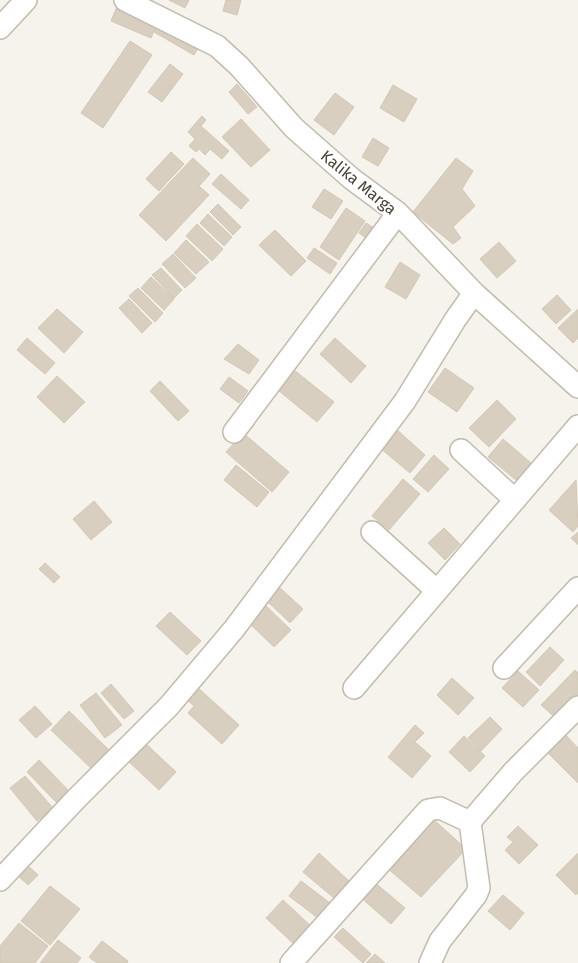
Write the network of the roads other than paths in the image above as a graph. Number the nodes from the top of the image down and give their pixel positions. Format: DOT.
graph roads {
  1 [pos="26,0"];
  2 [pos="125,0"];
  3 [pos="0,28"];
  4 [pos="398,213"];
  5 [pos="474,293"];
  6 [pos="578,387"];
  7 [pos="578,426"];
  8 [pos="234,432"];
  9 [pos="461,450"];
  10 [pos="515,500"];
  11 [pos="372,532"];
  12 [pos="578,588"];
  13 [pos="437,590"];
  14 [pos="504,668"];
  15 [pos="354,688"];
  16 [pos="578,707"];
  17 [pos="470,822"];
  18 [pos="0,880"];
  19 [pos="291,963"];
  20 [pos="430,963"];
  1 -- 3 [label="street"];
  2 -- 4 [label="street, Kalika Marga"];
  4 -- 5 [label="street, Kalika Marga"];
  4 -- 8 [label="street"];
  5 -- 6 [label="street, Kalika Marga"];
  5 -- 18 [label="street"];
  7 -- 10 [label="street"];
  9 -- 10 [label="street"];
  10 -- 13 [label="street"];
  11 -- 13 [label="street"];
  12 -- 14 [label="street"];
  13 -- 15 [label="street"];
  16 -- 17 [label="street"];
  17 -- 19 [label="street"];
  17 -- 20 [label="street"];
}
